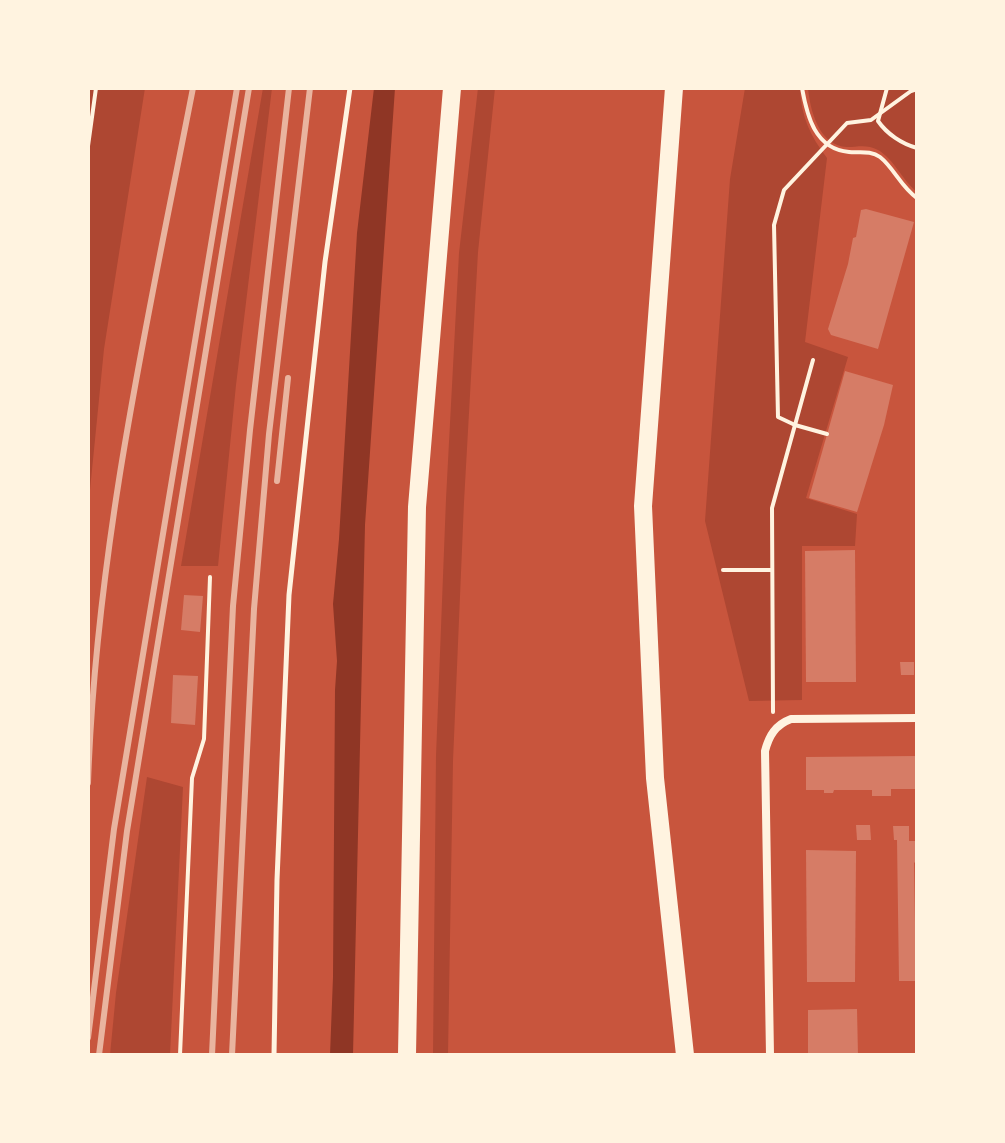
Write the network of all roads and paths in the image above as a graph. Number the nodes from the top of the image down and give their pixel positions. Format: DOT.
graph roads {
  1 [pos="96,88"];
  2 [pos="350,88"];
  3 [pos="452,88"];
  4 [pos="674,88"];
  5 [pos="802,88"];
  6 [pos="887,88"];
  7 [pos="917,89"];
  8 [pos="880,113"];
  9 [pos="828,145"];
  10 [pos="88,146"];
  11 [pos="917,148"];
  12 [pos="917,198"];
  13 [pos="813,360"];
  14 [pos="795,425"];
  15 [pos="827,434"];
  16 [pos="723,570"];
  17 [pos="772,570"];
  18 [pos="210,577"];
  19 [pos="917,718"];
  20 [pos="773,730"];
  21 [pos="180,1055"];
  22 [pos="274,1055"];
  23 [pos="407,1055"];
  24 [pos="685,1055"];
  25 [pos="770,1055"];
  1 -- 10 [label="path"];
  2 -- 22 [label="lane"];
  3 -- 23 [label="highway"];
  4 -- 24 [label="highway"];
  5 -- 9 [label="path"];
  6 -- 8 [label="path"];
  7 -- 8 [label="path"];
  8 -- 9 [label="path"];
  8 -- 11 [label="path"];
  9 -- 12 [label="path"];
  9 -- 14 [label="path"];
  13 -- 14 [label="path"];
  14 -- 15 [label="path"];
  14 -- 17 [label="path"];
  16 -- 17 [label="path"];
  17 -- 20 [label="path"];
  18 -- 21 [label="path"];
  19 -- 20 [label="street"];
  20 -- 25 [label="street"];
}
